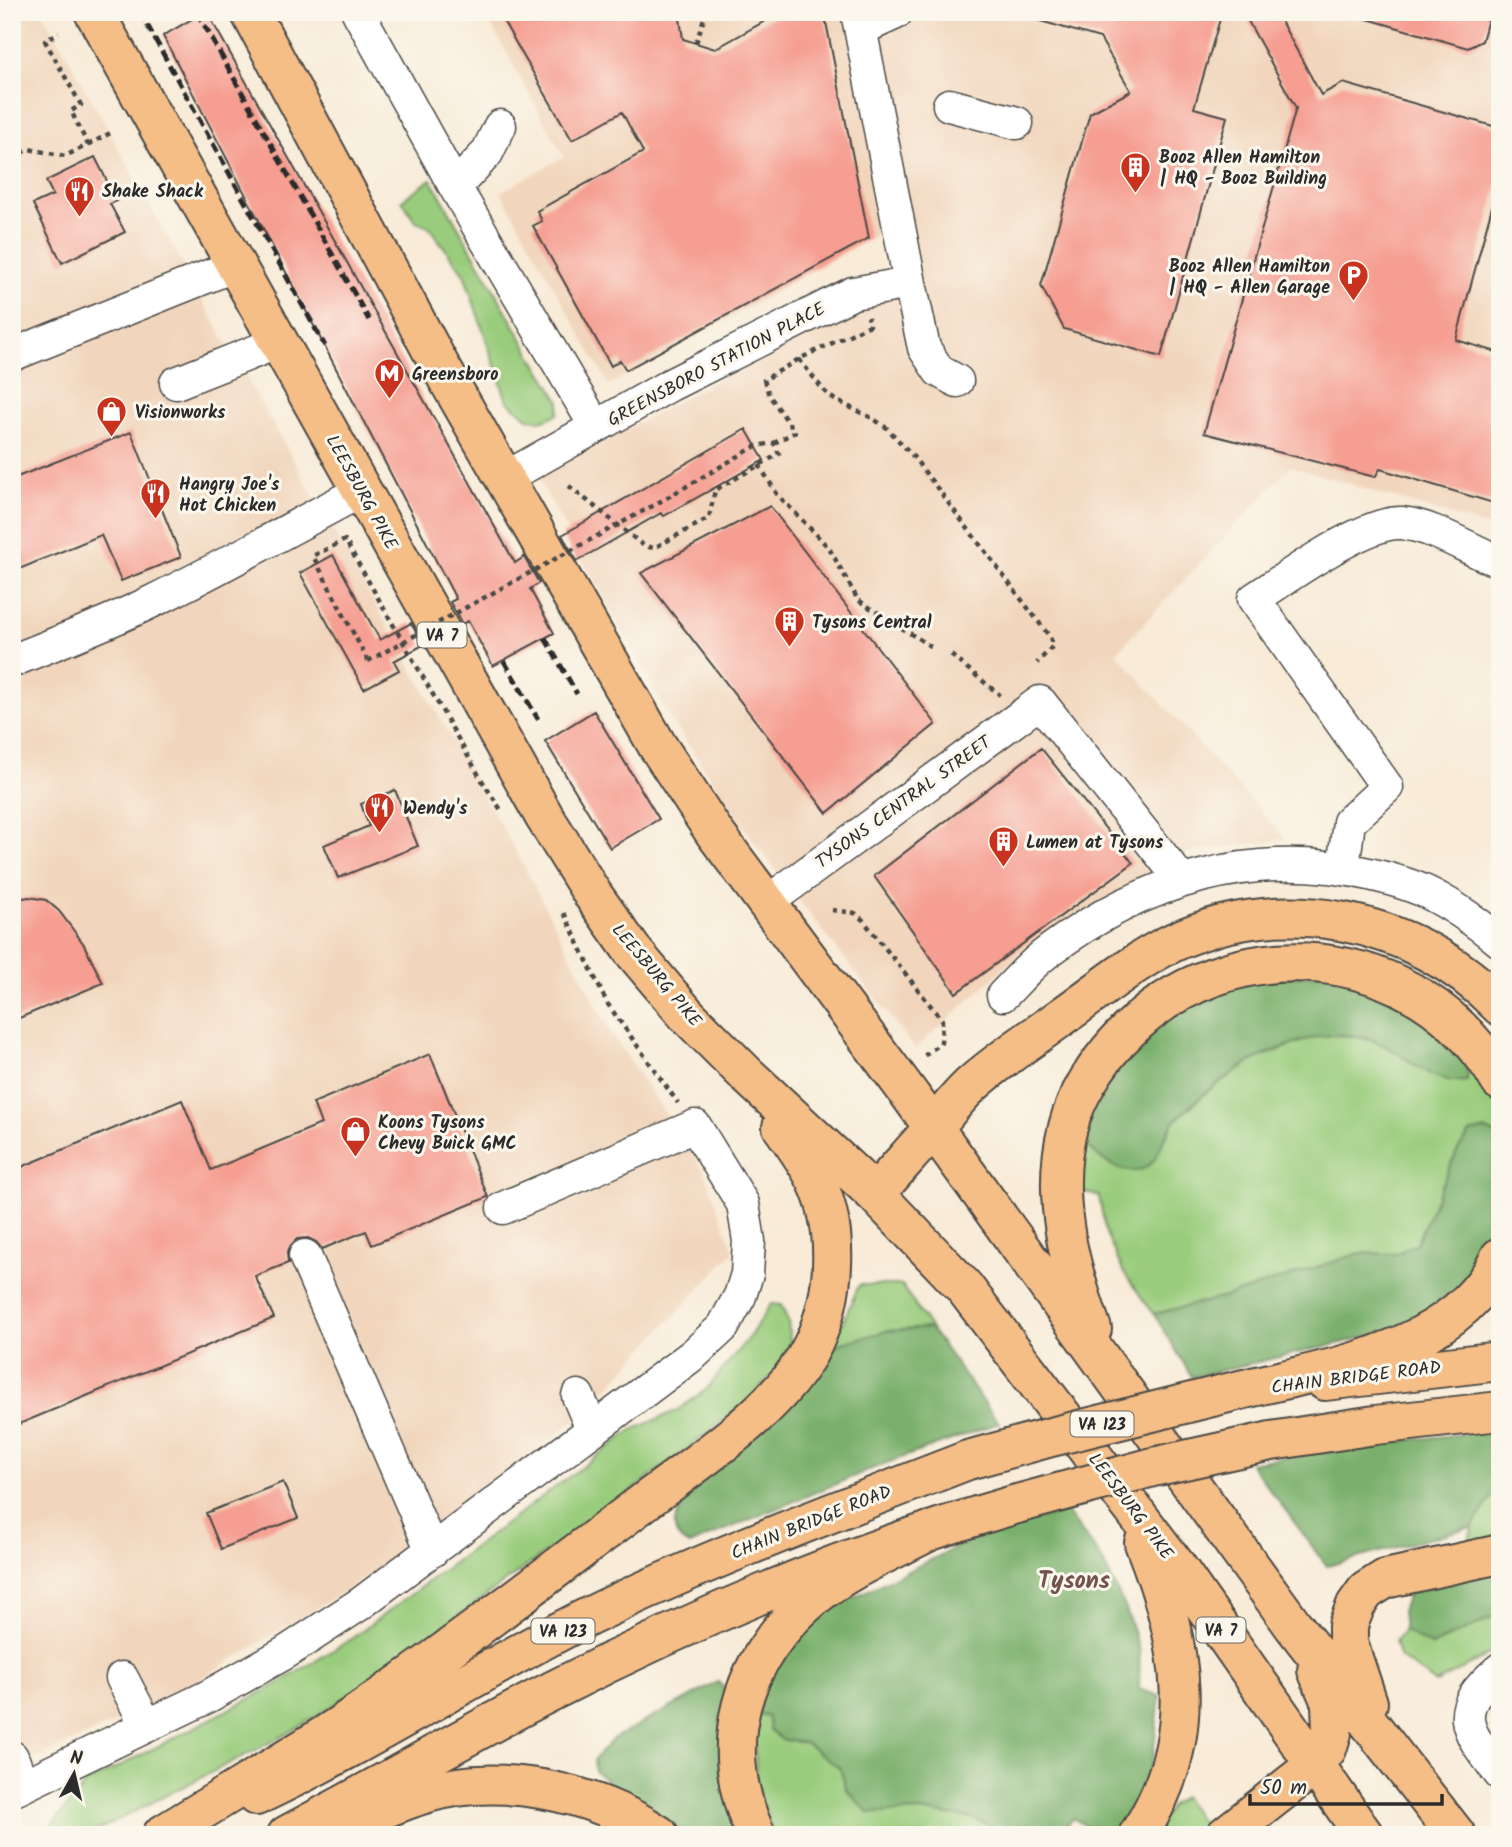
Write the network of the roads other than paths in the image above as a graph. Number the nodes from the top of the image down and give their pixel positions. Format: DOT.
graph roads {
  1 [pos="94,12"];
  2 [pos="250,12"];
  3 [pos="896,13"];
  4 [pos="370,14"];
  5 [pos="859,21"];
  6 [pos="949,105"];
  7 [pos="1017,123"];
  8 [pos="500,126"];
  9 [pos="455,187"];
  10 [pos="236,265"];
  11 [pos="910,283"];
  12 [pos="279,342"];
  13 [pos="12,355"];
  14 [pos="957,382"];
  15 [pos="176,383"];
  16 [pos="596,427"];
  17 [pos="505,478"];
  18 [pos="361,491"];
  19 [pos="1491,558"];
  20 [pos="12,661"];
  21 [pos="1343,868"];
  22 [pos="1182,881"];
  23 [pos="766,903"];
  24 [pos="1500,941"];
  25 [pos="1003,995"];
  26 [pos="1500,1006"];
  27 [pos="748,1076"];
  28 [pos="1500,1081"];
  29 [pos="933,1128"];
  30 [pos="875,1194"];
  31 [pos="503,1208"];
  32 [pos="305,1256"];
  33 [pos="1500,1257"];
  34 [pos="1500,1361"];
  35 [pos="1109,1370"];
  36 [pos="1236,1391"];
  37 [pos="578,1396"];
  38 [pos="1500,1412"];
  39 [pos="592,1429"];
  40 [pos="1125,1496"];
  41 [pos="930,1531"];
  42 [pos="432,1551"];
  43 [pos="1500,1554"];
  44 [pos="1293,1625"];
  45 [pos="1500,1669"];
  46 [pos="122,1678"];
  47 [pos="147,1726"];
  48 [pos="1381,1738"];
  49 [pos="1314,1766"];
  50 [pos="1500,1774"];
  51 [pos="16,1778"];
  52 [pos="162,1835"];
  53 [pos="173,1835"];
  54 [pos="287,1835"];
  55 [pos="321,1835"];
  56 [pos="659,1835"];
  57 [pos="756,1835"];
  58 [pos="1138,1835"];
  59 [pos="1226,1835"];
  60 [pos="1364,1835"];
  61 [pos="1456,1835"];
  1 -- 10 [label="main road, LEESBURG PIKE / VA 7"];
  2 -- 17 [label="main road"];
  3 -- 5 [label="street"];
  4 -- 9 [label="street, GREENSBORO STATION PLACE"];
  5 -- 11 [label="street"];
  6 -- 7 [label="street"];
  8 -- 9 [label="street"];
  9 -- 16 [label="street, GREENSBORO STATION PLACE"];
  10 -- 12 [label="main road, LEESBURG PIKE / VA 7"];
  10 -- 13 [label="street"];
  11 -- 14 [label="street"];
  11 -- 16 [label="street, GREENSBORO STATION PLACE"];
  12 -- 15 [label="street"];
  12 -- 18 [label="main road, LEESBURG PIKE / VA 7"];
  16 -- 17 [label="street"];
  17 -- 23 [label="main road"];
  18 -- 20 [label="street"];
  18 -- 27 [label="main road, LEESBURG PIKE / VA 7"];
  19 -- 21 [label="street"];
  21 -- 22 [label="street"];
  21 -- 24 [label="street"];
  22 -- 23 [label="street, TYSONS CENTRAL STREET"];
  22 -- 25 [label="street"];
  23 -- 29 [label="main road"];
  26 -- 29 [label="main road"];
  27 -- 30 [label="main road, LEESBURG PIKE / VA 7"];
  27 -- 52 [label="main road"];
  28 -- 35 [label="main road"];
  29 -- 30 [label="main road"];
  29 -- 35 [label="main road"];
  30 -- 40 [label="main road, LEESBURG PIKE / VA 7"];
  31 -- 39 [label="street"];
  32 -- 42 [label="street"];
  33 -- 36 [label="main road"];
  34 -- 36 [label="main road, CHAIN BRIDGE ROAD / VA 123"];
  35 -- 44 [label="main road"];
  36 -- 53 [label="main road, CHAIN BRIDGE ROAD / VA 123, bridge"];
  37 -- 39 [label="street"];
  38 -- 41 [label="main road, VA 123, bridge"];
  39 -- 42 [label="street"];
  40 -- 49 [label="main road, LEESBURG PIKE / VA 7"];
  40 -- 58 [label="main road"];
  41 -- 54 [label="main road, VA 123"];
  41 -- 57 [label="main road"];
  42 -- 47 [label="street"];
  43 -- 48 [label="main road"];
  44 -- 48 [label="main road"];
  44 -- 49 [label="main road"];
  45 -- 50 [label="street"];
  46 -- 47 [label="street"];
  47 -- 51 [label="street"];
  48 -- 61 [label="main road"];
  49 -- 59 [label="main road"];
  49 -- 60 [label="main road, LEESBURG PIKE / VA 7"];
  55 -- 56 [label="main road"];
}
